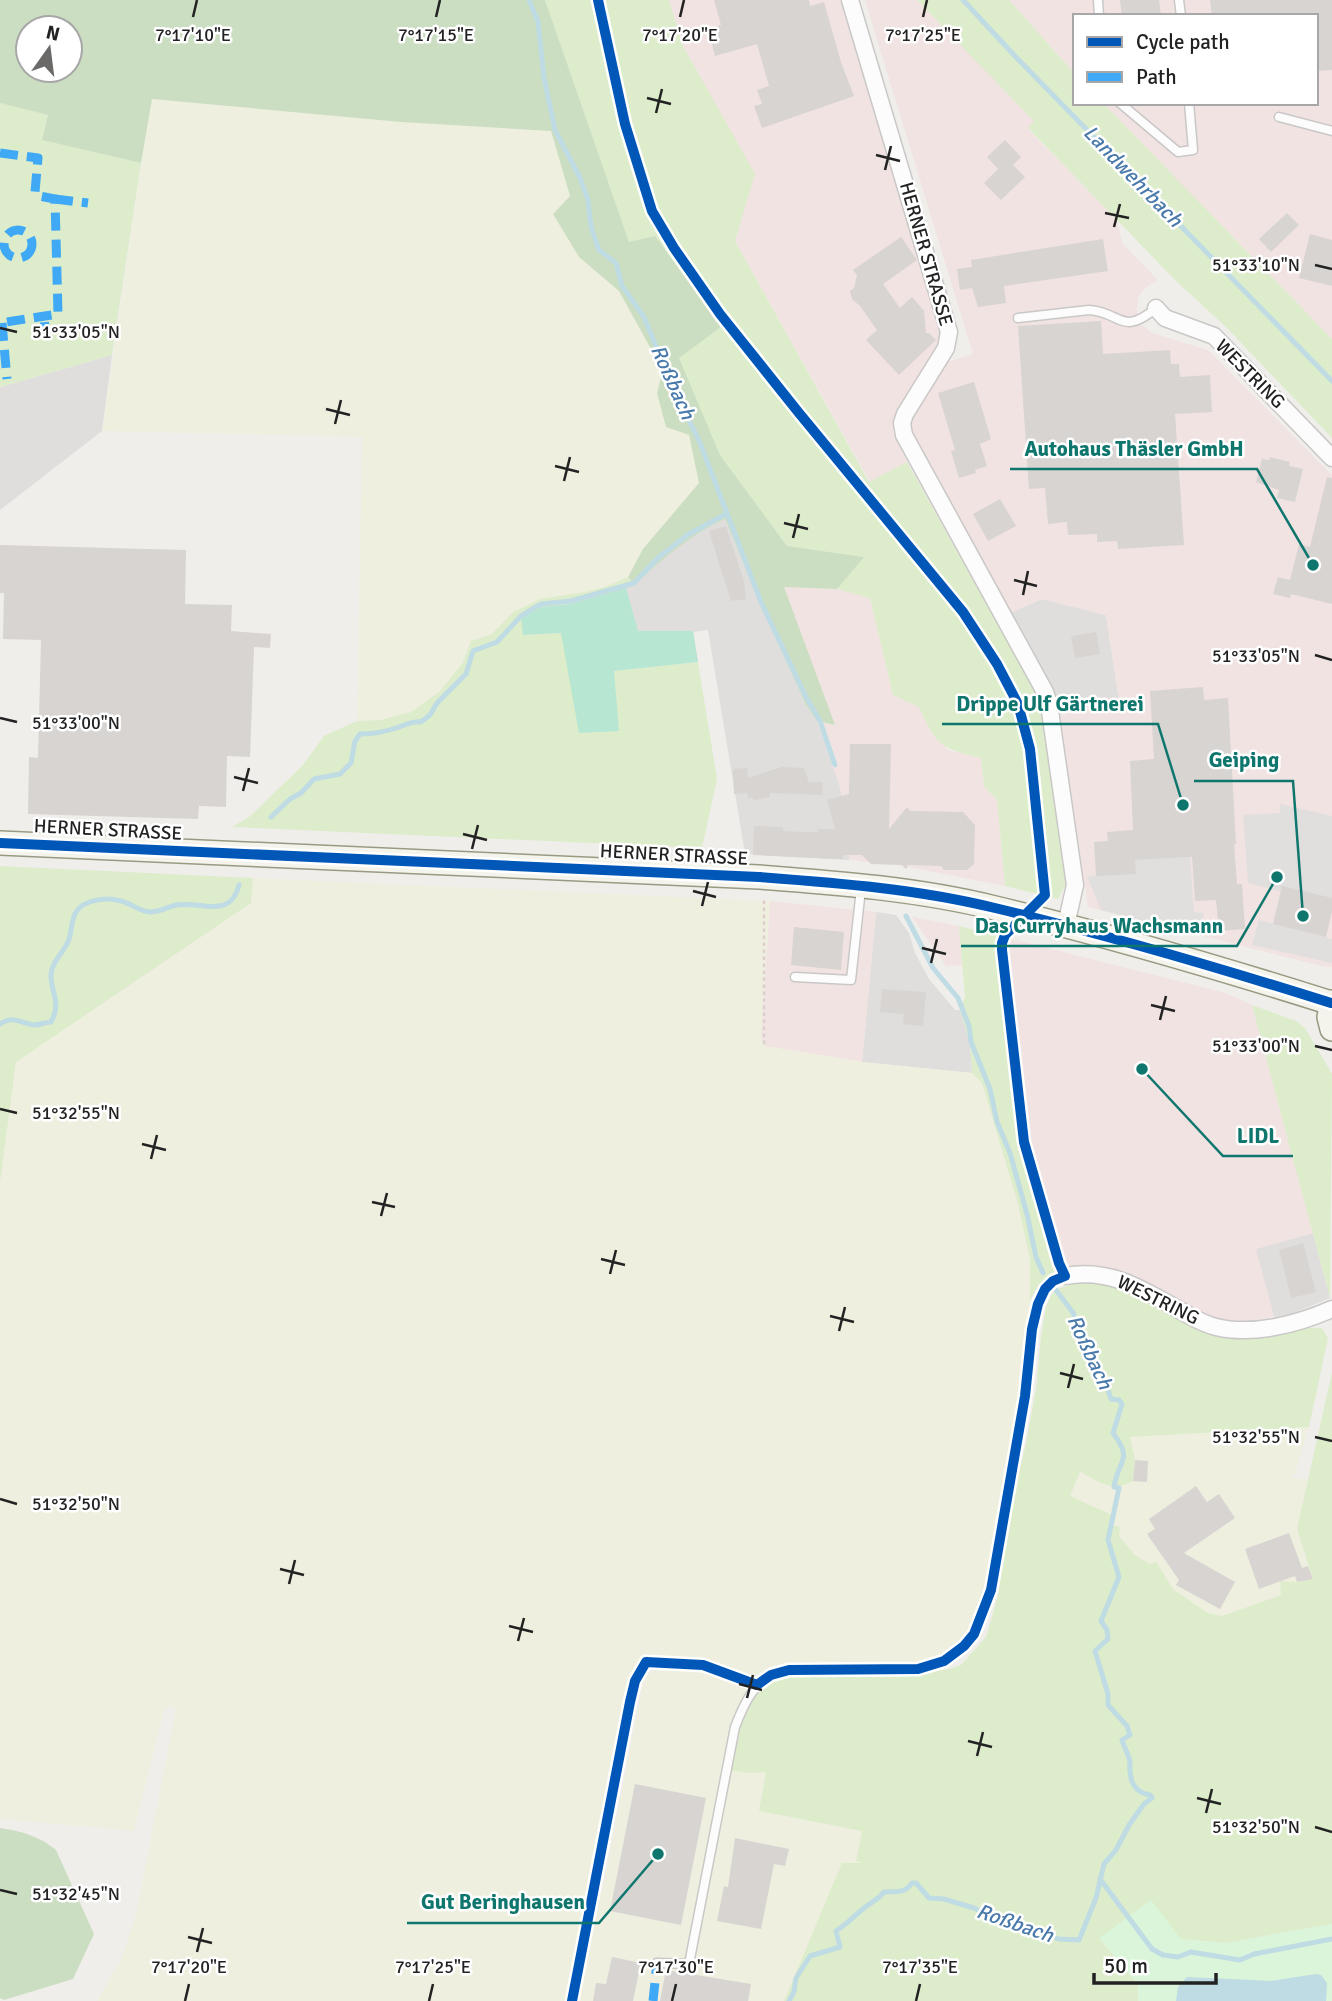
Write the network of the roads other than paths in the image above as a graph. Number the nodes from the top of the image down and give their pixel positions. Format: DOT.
graph roads {
  1 [pos="850,0"];
  2 [pos="1122,105"];
  3 [pos="1189,105"];
  4 [pos="1279,117"];
  5 [pos="1332,131"];
  6 [pos="1156,308"];
  7 [pos="1018,318"];
  8 [pos="1332,458"];
  9 [pos="0,843"];
  10 [pos="861,886"];
  11 [pos="1066,925"];
  12 [pos="794,977"];
  13 [pos="1332,1003"];
  14 [pos="1332,1029"];
  15 [pos="1065,1276"];
  16 [pos="1332,1308"];
  17 [pos="656,1963"];
  1 -- 11 [label="street, HERNER STRASSE"];
  2 -- 3 [label="lane"];
  4 -- 5 [label="lane"];
  6 -- 7 [label="lane"];
  6 -- 8 [label="street, WESTRING"];
  9 -- 10 [label="main road, HERNER STRASSE"];
  10 -- 11 [label="main road, HERNER STRASSE"];
  10 -- 12 [label="lane"];
  11 -- 13 [label="main road, HERNER STRASSE"];
  13 -- 14 [label="main road"];
  15 -- 16 [label="street, WESTRING"];
  15 -- 17 [label="lane"];
}
